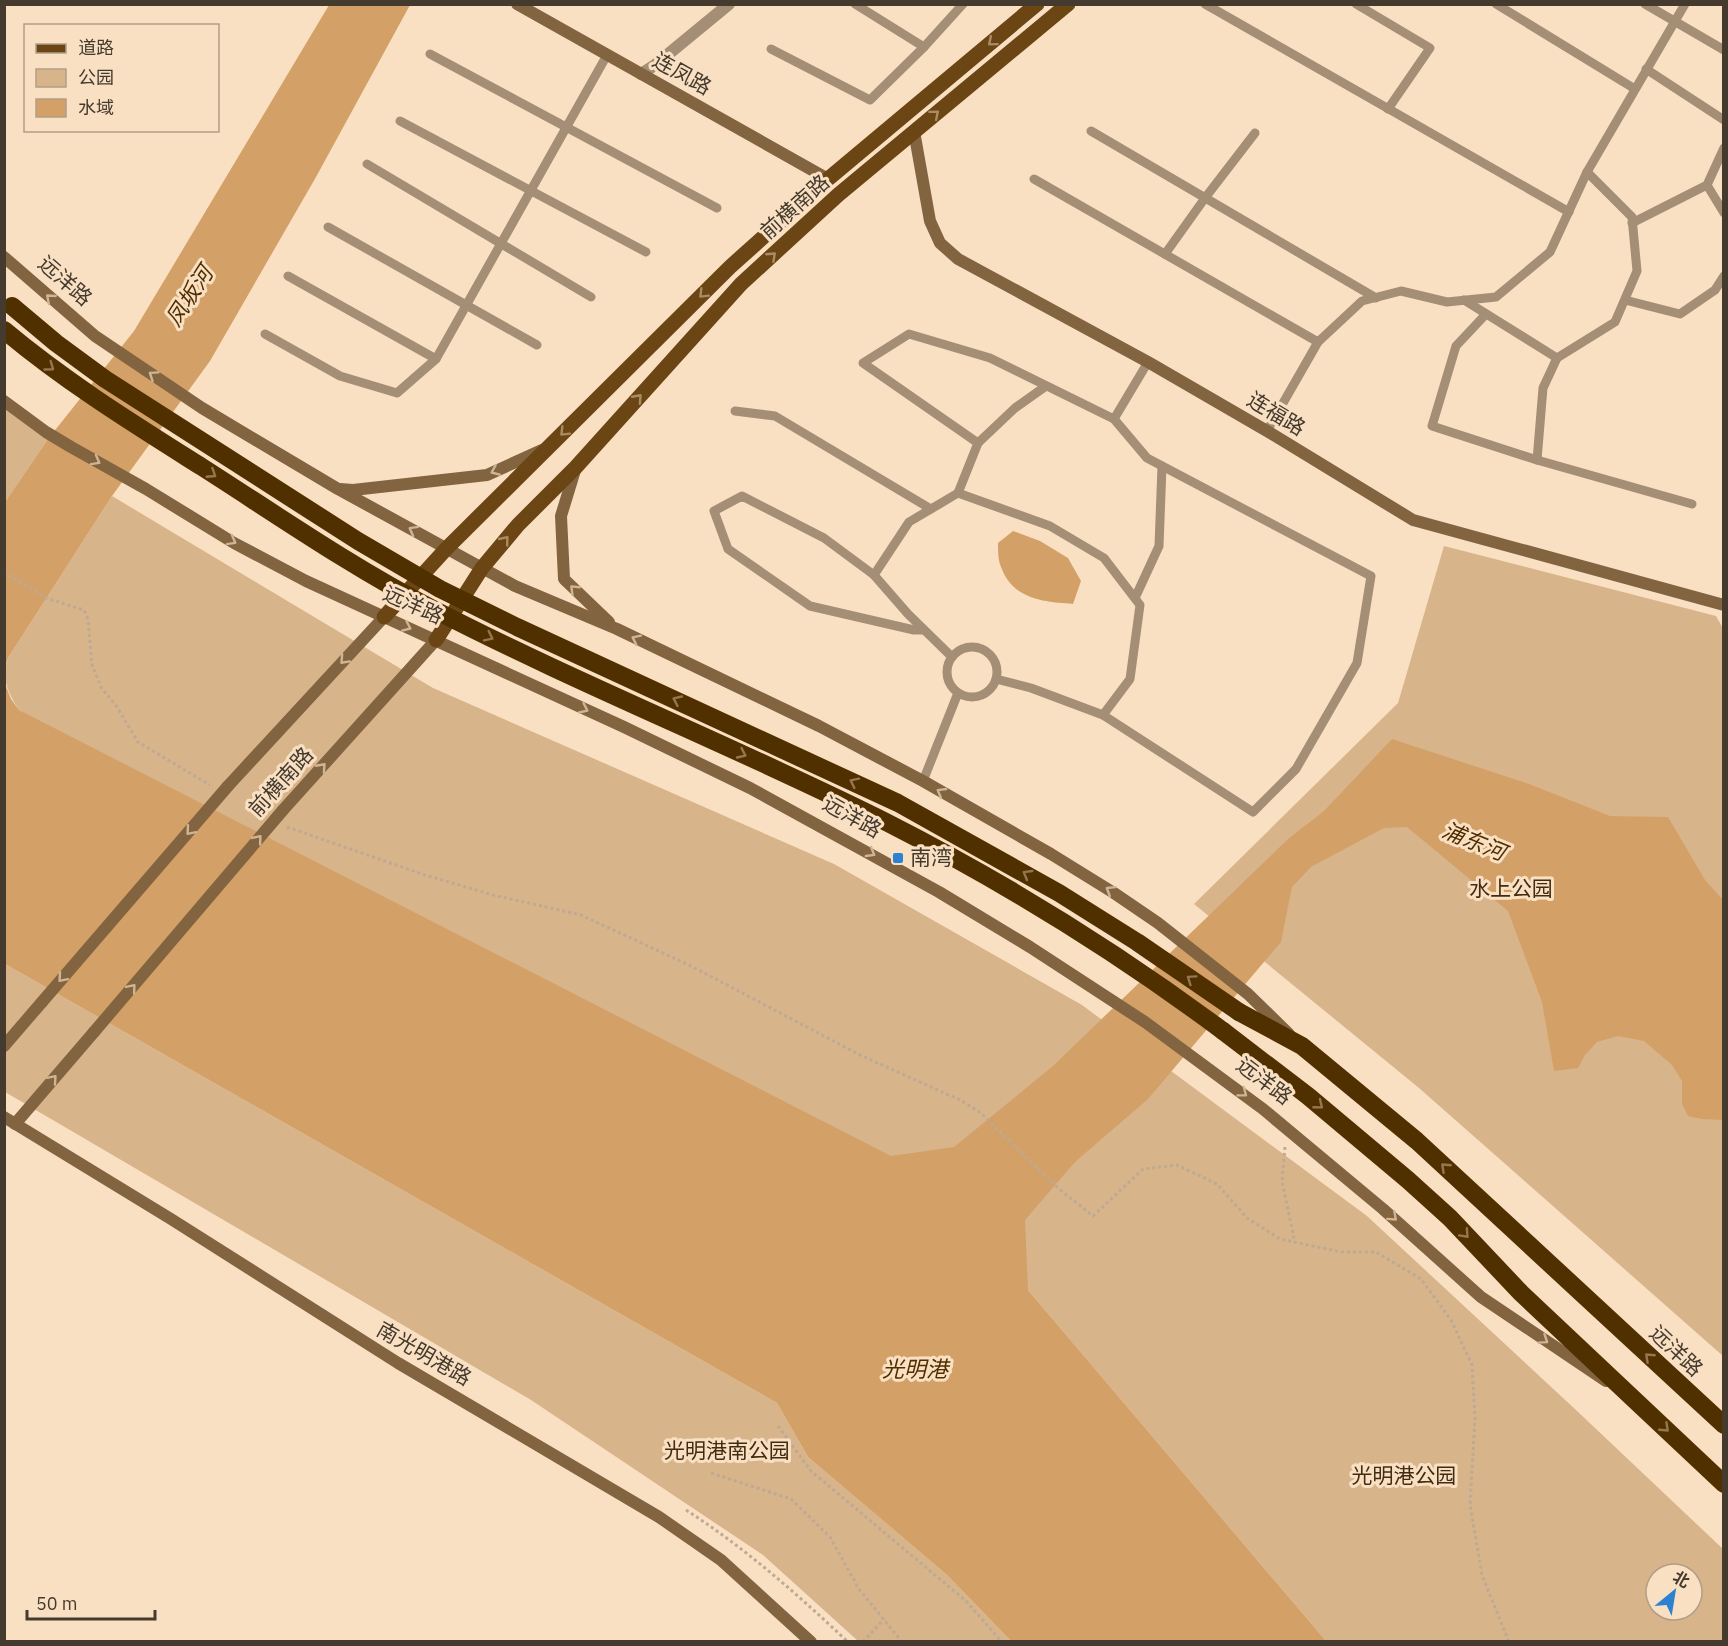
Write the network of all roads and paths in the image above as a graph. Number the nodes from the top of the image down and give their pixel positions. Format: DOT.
graph roads {
  1 [pos="517,4"];
  2 [pos="729,4"];
  3 [pos="855,4"];
  4 [pos="963,4"];
  5 [pos="1037,4"];
  6 [pos="1068,4"];
  7 [pos="1204,4"];
  8 [pos="1356,4"];
  9 [pos="1496,4"];
  10 [pos="1645,4"];
  11 [pos="1684,4"];
  12 [pos="539,10"];
  13 [pos="1674,21"];
  14 [pos="924,47"];
  15 [pos="771,49"];
  16 [pos="1724,50"];
  17 [pos="430,54"];
  18 [pos="607,55"];
  19 [pos="1646,69"];
  20 [pos="641,74"];
  21 [pos="1635,89"];
  22 [pos="1388,109"];
  23 [pos="1724,120"];
  24 [pos="400,121"];
  25 [pos="566,127"];
  26 [pos="914,131"];
  27 [pos="1091,131"];
  28 [pos="1255,133"];
  29 [pos="1724,148"];
  30 [pos="368,164"];
  31 [pos="1587,172"];
  32 [pos="828,179"];
  33 [pos="1034,179"];
  34 [pos="1707,185"];
  35 [pos="530,190"];
  36 [pos="1205,198"];
  37 [pos="717,208"];
  38 [pos="1569,212"];
  39 [pos="1724,213"];
  40 [pos="1632,222"];
  41 [pos="328,227"];
  42 [pos="500,243"];
  43 [pos="646,252"];
  44 [pos="1165,254"];
  45 [pos="4,257"];
  46 [pos="288,276"];
  47 [pos="1724,276"];
  48 [pos="591,297"];
  49 [pos="1376,298"];
  50 [pos="1464,300"];
  51 [pos="1624,300"];
  52 [pos="8,302"];
  53 [pos="467,305"];
  54 [pos="1486,314"];
  55 [pos="4,330"];
  56 [pos="265,334"];
  57 [pos="1317,342"];
  58 [pos="537,345"];
  59 [pos="1557,358"];
  60 [pos="436,359"];
  61 [pos="1148,362"];
  62 [pos="1046,386"];
  63 [pos="4,401"];
  64 [pos="735,411"];
  65 [pos="1114,419"];
  66 [pos="1267,431"];
  67 [pos="978,443"];
  68 [pos="548,447"];
  69 [pos="1538,460"];
  70 [pos="1162,466"];
  71 [pos="576,468"];
  72 [pos="338,489"];
  73 [pos="958,493"];
  74 [pos="1692,504"];
  75 [pos="931,509"];
  76 [pos="446,549"];
  77 [pos="482,568"];
  78 [pos="4,572"];
  79 [pos="874,575"];
  80 [pos="1135,598"];
  81 [pos="1724,605"];
  82 [pos="384,617"];
  83 [pos="617,629"];
  84 [pos="923,630"];
  85 [pos="436,640"];
  86 [pos="952,657"];
  87 [pos="996,679"];
  88 [pos="958,693"];
  89 [pos="1103,715"];
  90 [pos="923,781"];
  91 [pos="212,786"];
  92 [pos="283,825"];
  93 [pos="4,1046"];
  94 [pos="1302,1046"];
  95 [pos="10,1121"];
  96 [pos="1286,1139"];
  97 [pos="1295,1243"];
  98 [pos="1639,1404"];
  99 [pos="1724,1425"];
  100 [pos="778,1426"];
  101 [pos="711,1473"];
  102 [pos="1724,1484"];
  103 [pos="686,1510"];
  104 [pos="884,1619"];
  105 [pos="811,1641"];
  106 [pos="848,1641"];
  107 [pos="863,1641"];
  108 [pos="902,1641"];
  109 [pos="1002,1641"];
  110 [pos="1509,1641"];
  1 -- 12 [label="main road, 连凤路"];
  2 -- 20 [label="street"];
  3 -- 14 [label="lane"];
  4 -- 14 [label="lane"];
  5 -- 32 [label="main road, 前横南路, one-way"];
  26 -- 6 [label="main road, 前横南路, one-way"];
  7 -- 22 [label="lane"];
  8 -- 22 [label="lane"];
  9 -- 21 [label="lane"];
  10 -- 13 [label="lane"];
  11 -- 13 [label="lane"];
  12 -- 18 [label="main road, 连凤路"];
  13 -- 16 [label="lane"];
  13 -- 19 [label="lane"];
  14 -- 15 [label="lane"];
  17 -- 25 [label="lane"];
  18 -- 20 [label="main road, 连凤路"];
  18 -- 25 [label="lane"];
  19 -- 21 [label="lane"];
  19 -- 23 [label="lane"];
  20 -- 32 [label="main road, 连凤路"];
  21 -- 31 [label="lane"];
  22 -- 38 [label="lane"];
  24 -- 35 [label="lane"];
  25 -- 35 [label="lane"];
  25 -- 37 [label="lane"];
  26 -- 61 [label="main road, 连福路"];
  71 -- 26 [label="main road, 前横南路, one-way"];
  27 -- 36 [label="lane"];
  28 -- 36 [label="lane"];
  29 -- 34 [label="lane"];
  30 -- 42 [label="lane"];
  31 -- 38 [label="lane"];
  31 -- 40 [label="lane"];
  32 -- 68 [label="main road, 前横南路, one-way"];
  33 -- 44 [label="lane"];
  34 -- 39 [label="lane"];
  34 -- 40 [label="lane"];
  35 -- 42 [label="lane"];
  35 -- 43 [label="lane"];
  36 -- 44 [label="lane"];
  36 -- 49 [label="lane"];
  38 -- 50 [label="lane"];
  40 -- 51 [label="lane"];
  41 -- 53 [label="lane"];
  42 -- 48 [label="lane"];
  42 -- 53 [label="lane"];
  44 -- 57 [label="lane"];
  72 -- 45 [label="main road, 远洋路, one-way"];
  46 -- 60 [label="lane"];
  47 -- 51 [label="lane"];
  49 -- 50 [label="lane"];
  49 -- 57 [label="lane"];
  50 -- 54 [label="lane"];
  51 -- 59 [label="lane"];
  94 -- 52 [label="highway, 远洋路, one-way, bridge"];
  53 -- 58 [label="lane"];
  53 -- 60 [label="lane"];
  54 -- 59 [label="lane"];
  54 -- 69 [label="lane"];
  55 -- 98 [label="highway, 远洋路, one-way, bridge"];
  56 -- 60 [label="lane"];
  57 -- 66 [label="lane"];
  59 -- 69 [label="lane"];
  61 -- 65 [label="lane"];
  61 -- 66 [label="main road, 连福路"];
  62 -- 65 [label="lane"];
  62 -- 67 [label="lane"];
  62 -- 67 [label="lane"];
  63 -- 82 [label="main road, 远洋路, one-way"];
  64 -- 75 [label="lane"];
  65 -- 70 [label="lane"];
  66 -- 81 [label="main road, 连福路"];
  67 -- 73 [label="lane"];
  68 -- 72 [label="main road, 前横南路, one-way"];
  68 -- 76 [label="main road, 前横南路"];
  69 -- 74 [label="lane"];
  70 -- 80 [label="lane"];
  70 -- 89 [label="lane"];
  77 -- 71 [label="main road, 前横南路, one-way"];
  83 -- 71 [label="main road, 前横南路, one-way"];
  76 -- 72 [label="main road, 远洋路, one-way"];
  73 -- 75 [label="lane"];
  73 -- 80 [label="lane"];
  75 -- 79 [label="lane"];
  76 -- 77 [label="main road, 远洋路"];
  76 -- 82 [label="main road, 前横南路"];
  77 -- 83 [label="main road, 远洋路"];
  77 -- 85 [label="main road, 前横南路"];
  78 -- 91 [label="path"];
  79 -- 84 [label="lane"];
  79 -- 84 [label="lane"];
  80 -- 89 [label="lane"];
  82 -- 85 [label="main road, 远洋路, one-way"];
  82 -- 93 [label="main road, 前横南路, one-way, bridge"];
  90 -- 83 [label="main road, 远洋路, one-way"];
  84 -- 86 [label="lane"];
  95 -- 85 [label="main road, 前横南路, one-way, bridge"];
  85 -- 98 [label="main road, 远洋路, one-way"];
  86 -- 87 [label="lane"];
  86 -- 88 [label="lane"];
  87 -- 88 [label="lane"];
  87 -- 89 [label="lane"];
  88 -- 90 [label="lane"];
  94 -- 90 [label="main road, 远洋路, one-way"];
  92 -- 97 [label="path"];
  99 -- 94 [label="highway, 远洋路, one-way"];
  95 -- 105 [label="main road, 南光明港路"];
  96 -- 97 [label="path"];
  97 -- 110 [label="path"];
  98 -- 102 [label="highway, 远洋路, one-way"];
  100 -- 109 [label="path"];
  101 -- 104 [label="path"];
  103 -- 106 [label="path"];
  104 -- 107 [label="path"];
  104 -- 108 [label="path"];
}
